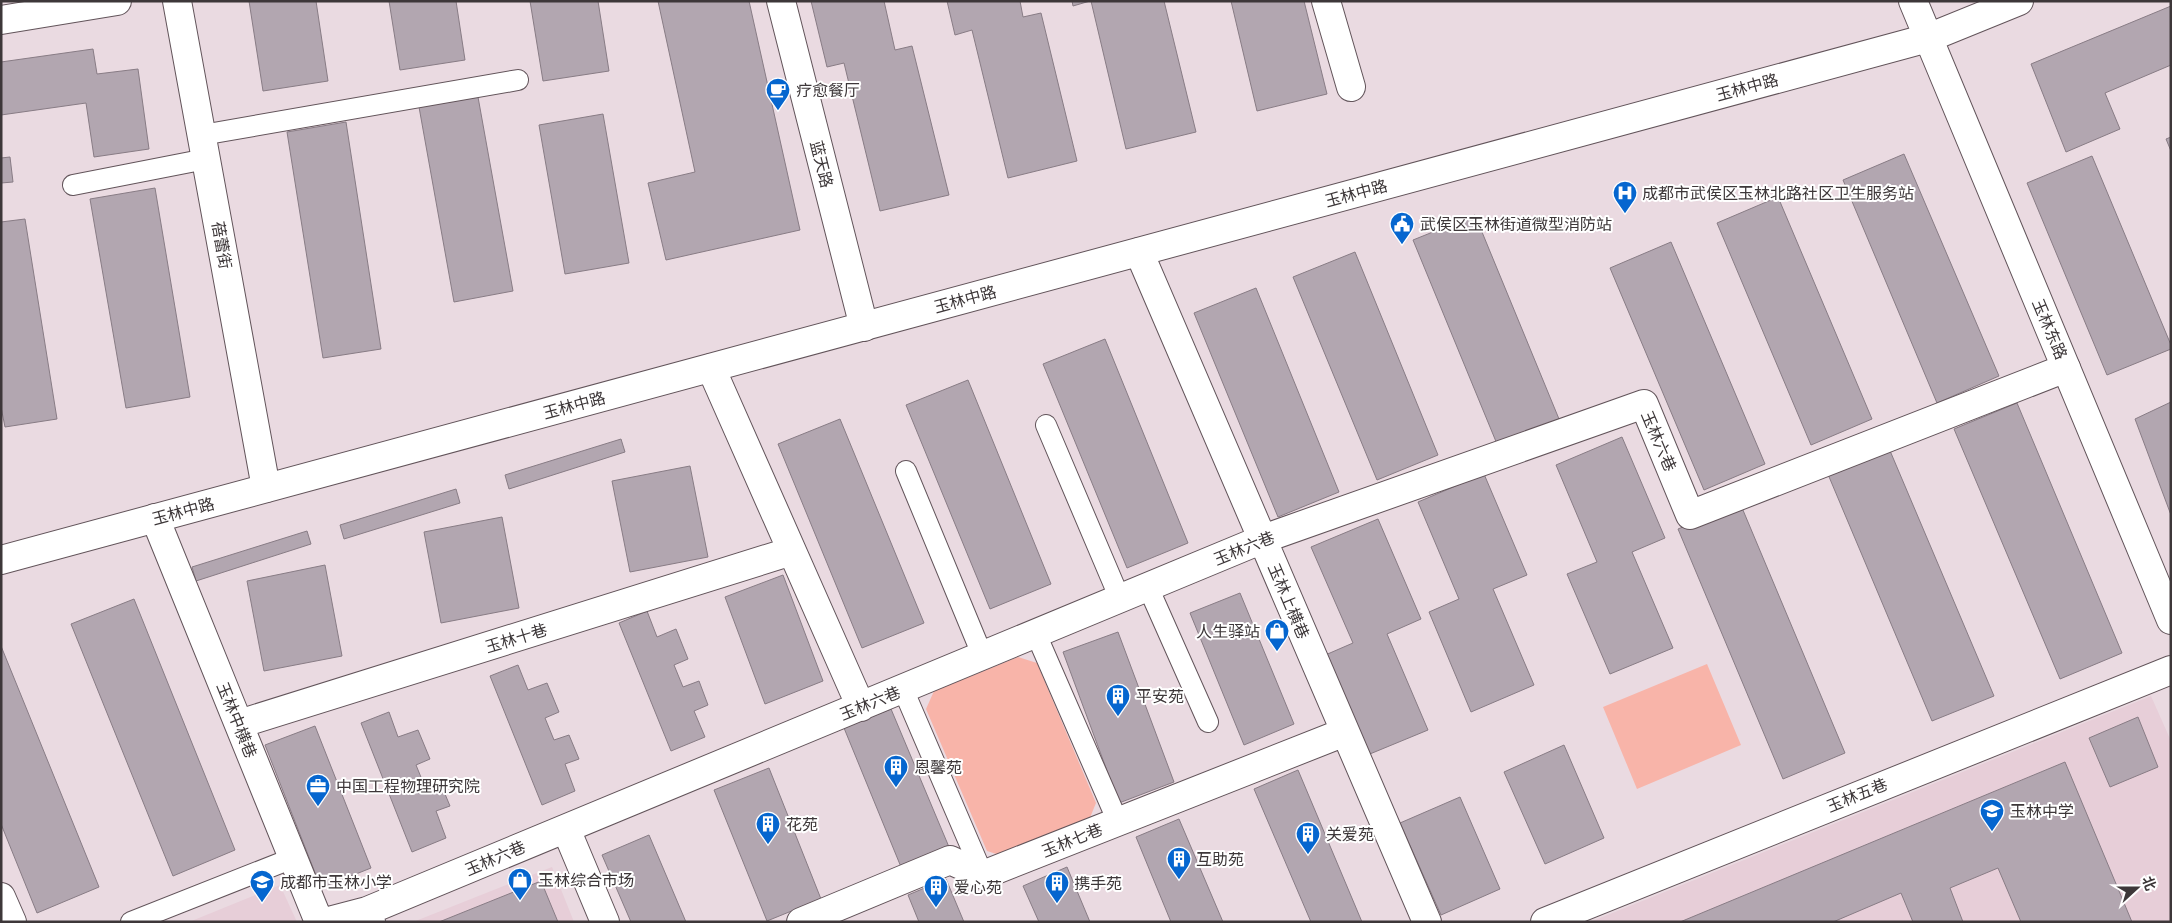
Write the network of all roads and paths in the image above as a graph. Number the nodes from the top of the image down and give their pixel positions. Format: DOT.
graph roads {
  1 [pos="117,1"];
  2 [pos="177,1"];
  3 [pos="780,1"];
  4 [pos="1326,1"];
  5 [pos="1913,1"];
  6 [pos="2018,1"];
  7 [pos="1,20"];
  8 [pos="1928,38"];
  9 [pos="518,80"];
  10 [pos="1351,87"];
  11 [pos="204,147"];
  12 [pos="73,185"];
  13 [pos="1139,252"];
  14 [pos="864,327"];
  15 [pos="711,368"];
  16 [pos="2066,368"];
  17 [pos="1046,425"];
  18 [pos="906,470"];
  19 [pos="266,488"];
  20 [pos="155,518"];
  21 [pos="1263,540"];
  22 [pos="792,551"];
  23 [pos="1,560"];
  24 [pos="1148,587"];
  25 [pos="1120,599"];
  26 [pos="2171,620"];
  27 [pos="1036,634"];
  28 [pos="983,657"];
  29 [pos="2171,670"];
  30 [pos="903,690"];
  31 [pos="861,707"];
  32 [pos="1208,722"];
  33 [pos="239,724"];
  34 [pos="1345,732"];
  35 [pos="1118,822"];
  36 [pos="566,829"];
  37 [pos="293,858"];
  38 [pos="983,875"];
  39 [pos="1,896"];
  40 [pos="369,916"];
  41 [pos="12,922"];
  42 [pos="131,922"];
  43 [pos="319,922"];
  44 [pos="325,922"];
  45 [pos="604,922"];
  46 [pos="801,922"];
  47 [pos="1427,922"];
  48 [pos="1545,922"];
  1 -- 7 [label="street"];
  2 -- 11 [label="street, 蓓蕾街"];
  3 -- 14 [label="street, 蓝天路"];
  4 -- 10 [label="street"];
  5 -- 8 [label="street, 玉林东路"];
  6 -- 8 [label="street, 玉林中路"];
  8 -- 13 [label="street, 玉林中路"];
  8 -- 16 [label="street, 玉林东路"];
  9 -- 11 [label="lane"];
  11 -- 12 [label="lane"];
  11 -- 19 [label="street, 蓓蕾街"];
  13 -- 14 [label="street, 玉林中路"];
  13 -- 21 [label="street, 玉林上横巷"];
  14 -- 15 [label="street, 玉林中路"];
  15 -- 19 [label="street, 玉林中路"];
  15 -- 22 [label="street"];
  16 -- 21 [label="street, 玉林六巷"];
  16 -- 26 [label="street, 玉林东路"];
  17 -- 25 [label="lane"];
  18 -- 28 [label="lane"];
  19 -- 20 [label="street, 玉林中路"];
  20 -- 23 [label="street, 玉林中路"];
  20 -- 33 [label="street, 玉林中横巷"];
  21 -- 24 [label="street, 玉林六巷"];
  21 -- 34 [label="street, 玉林上横巷"];
  22 -- 31 [label="street"];
  22 -- 33 [label="street, 玉林十巷"];
  24 -- 25 [label="street, 玉林六巷"];
  24 -- 32 [label="lane"];
  25 -- 27 [label="street, 玉林六巷"];
  27 -- 28 [label="street, 玉林六巷"];
  27 -- 35 [label="lane"];
  28 -- 30 [label="street, 玉林六巷"];
  29 -- 48 [label="street, 玉林五巷"];
  30 -- 31 [label="street, 玉林六巷"];
  30 -- 38 [label="lane"];
  31 -- 36 [label="street, 玉林六巷"];
  33 -- 37 [label="street, 玉林中横巷"];
  34 -- 35 [label="street, 玉林七巷"];
  34 -- 47 [label="street, 玉林上横巷"];
  35 -- 38 [label="street, 玉林七巷"];
  36 -- 40 [label="street, 玉林六巷"];
  36 -- 45 [label="street"];
  37 -- 42 [label="lane"];
  37 -- 43 [label="street, 玉林中横巷"];
  38 -- 46 [label="street"];
  39 -- 41 [label="street"];
  40 -- 44 [label="street"];
}
